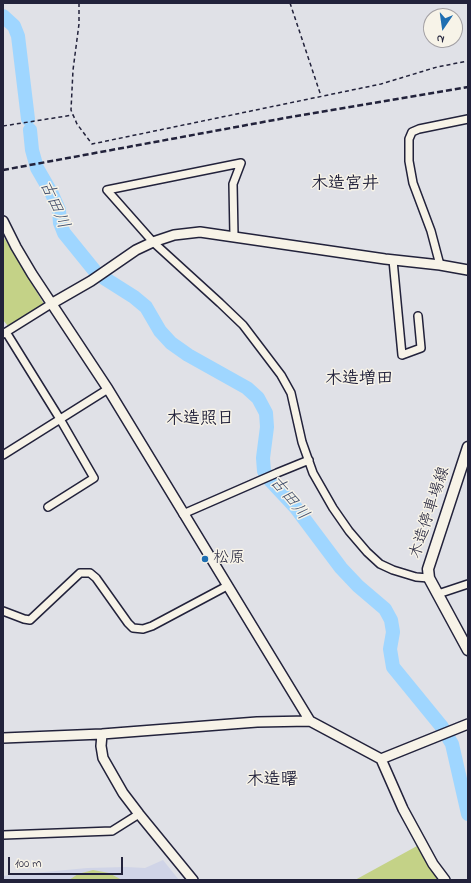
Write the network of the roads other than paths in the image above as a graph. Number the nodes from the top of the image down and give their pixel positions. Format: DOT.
graph roads {
  1 [pos="468,119"];
  2 [pos="3,221"];
  3 [pos="234,236"];
  4 [pos="153,242"];
  5 [pos="393,260"];
  6 [pos="440,265"];
  7 [pos="468,270"];
  8 [pos="51,304"];
  9 [pos="418,316"];
  10 [pos="5,333"];
  11 [pos="108,389"];
  12 [pos="60,419"];
  13 [pos="468,447"];
  14 [pos="3,455"];
  15 [pos="309,460"];
  16 [pos="48,507"];
  17 [pos="183,514"];
  18 [pos="429,578"];
  19 [pos="468,584"];
  20 [pos="227,586"];
  21 [pos="438,594"];
  22 [pos="3,611"];
  23 [pos="468,650"];
  24 [pos="310,721"];
  25 [pos="468,724"];
  26 [pos="102,734"];
  27 [pos="3,738"];
  28 [pos="381,759"];
  29 [pos="139,814"];
  30 [pos="3,835"];
  31 [pos="193,880"];
  32 [pos="445,880"];
  1 -- 6 [label="street"];
  2 -- 8 [label="street"];
  3 -- 4 [label="street"];
  3 -- 4 [label="street"];
  3 -- 5 [label="street"];
  4 -- 8 [label="street"];
  4 -- 15 [label="street"];
  5 -- 6 [label="street"];
  5 -- 9 [label="street"];
  6 -- 7 [label="street"];
  8 -- 10 [label="street"];
  8 -- 11 [label="street"];
  10 -- 12 [label="street"];
  11 -- 12 [label="street"];
  11 -- 17 [label="street"];
  12 -- 14 [label="street"];
  12 -- 16 [label="street"];
  13 -- 18 [label="main road, 木造停車場線"];
  15 -- 17 [label="street"];
  15 -- 18 [label="street"];
  17 -- 20 [label="street"];
  18 -- 21 [label="main road, 木造停車場線"];
  19 -- 21 [label="street"];
  20 -- 22 [label="street"];
  20 -- 24 [label="street"];
  21 -- 23 [label="main road, 木造停車場線"];
  24 -- 26 [label="street"];
  24 -- 28 [label="street"];
  25 -- 28 [label="street"];
  26 -- 27 [label="street"];
  26 -- 29 [label="street"];
  28 -- 32 [label="street"];
  29 -- 30 [label="street"];
  29 -- 31 [label="street"];
}
